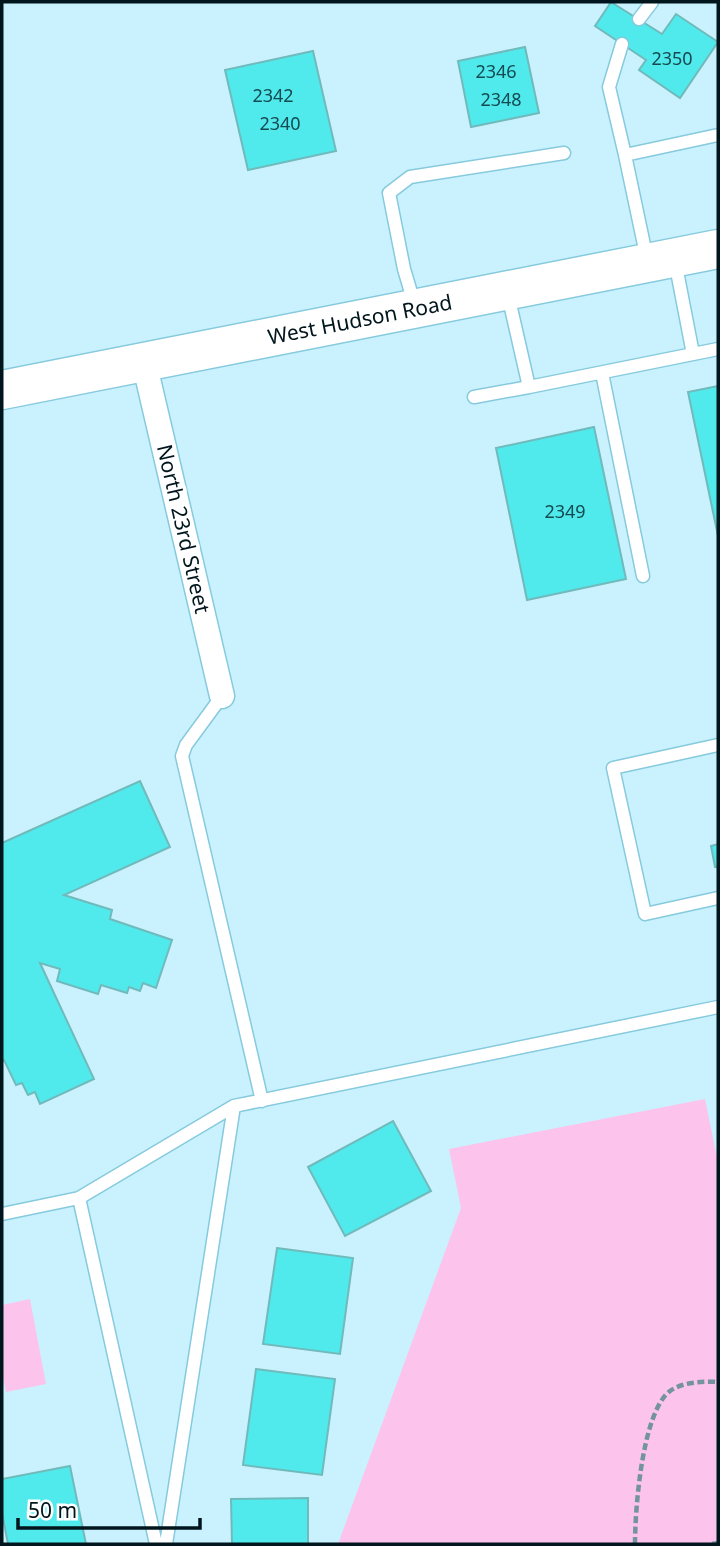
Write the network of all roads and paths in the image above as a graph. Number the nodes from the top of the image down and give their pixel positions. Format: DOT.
graph roads {
  1 [pos="652,2"];
  2 [pos="639,19"];
  3 [pos="622,44"];
  4 [pos="718,135"];
  5 [pos="564,153"];
  6 [pos="625,155"];
  7 [pos="718,248"];
  8 [pos="661,260"];
  9 [pos="507,291"];
  10 [pos="416,310"];
  11 [pos="718,349"];
  12 [pos="693,354"];
  13 [pos="144,362"];
  14 [pos="602,373"];
  15 [pos="529,387"];
  16 [pos="2,390"];
  17 [pos="474,397"];
  18 [pos="643,576"];
  19 [pos="222,696"];
  20 [pos="718,745"];
  21 [pos="718,898"];
  22 [pos="718,1007"];
  23 [pos="262,1101"];
  24 [pos="234,1106"];
  25 [pos="79,1198"];
  26 [pos="2,1214"];
  27 [pos="718,1382"];
  28 [pos="718,1543"];
  29 [pos="156,1544"];
  30 [pos="166,1544"];
  31 [pos="635,1544"];
  32 [pos="712,1544"];
  1 -- 2 [label="lane"];
  3 -- 6 [label="lane"];
  4 -- 6 [label="lane"];
  5 -- 10 [label="lane"];
  6 -- 8 [label="lane"];
  7 -- 8 [label="highway, West Hudson Road"];
  8 -- 9 [label="highway, West Hudson Road"];
  8 -- 12 [label="lane"];
  9 -- 10 [label="highway, West Hudson Road"];
  9 -- 15 [label="lane"];
  10 -- 13 [label="highway, West Hudson Road"];
  11 -- 12 [label="lane"];
  12 -- 14 [label="lane"];
  13 -- 16 [label="highway, West Hudson Road"];
  13 -- 19 [label="street, North 23rd Street"];
  14 -- 15 [label="lane"];
  14 -- 18 [label="lane"];
  15 -- 17 [label="lane"];
  19 -- 23 [label="lane"];
  20 -- 21 [label="lane"];
  22 -- 23 [label="lane"];
  23 -- 24 [label="lane"];
  24 -- 25 [label="lane"];
  24 -- 30 [label="lane"];
  25 -- 26 [label="lane"];
  25 -- 29 [label="lane"];
  27 -- 31 [label="path"];
  28 -- 32 [label="path"];
}
